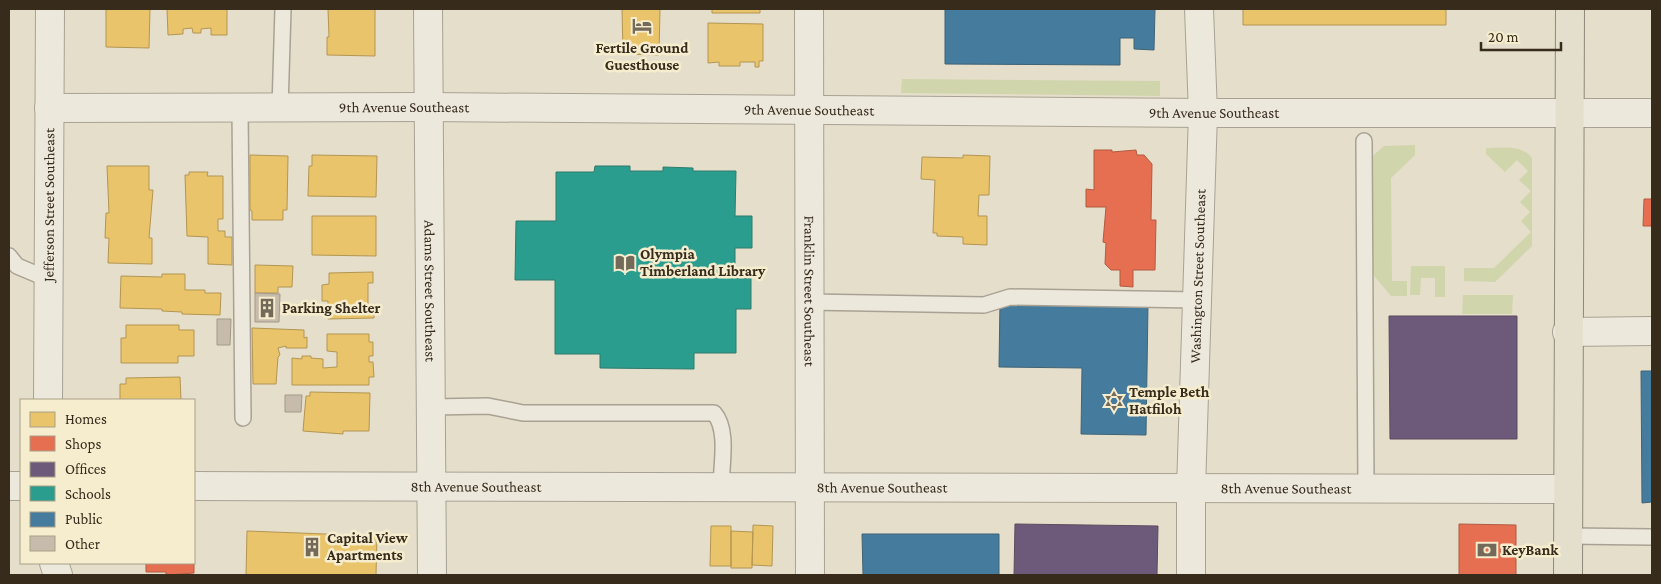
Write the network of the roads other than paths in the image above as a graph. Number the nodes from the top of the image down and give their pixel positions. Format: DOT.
graph roads {
  1 [pos="50,9"];
  2 [pos="283,9"];
  3 [pos="428,9"];
  4 [pos="809,9"];
  5 [pos="1199,9"];
  6 [pos="1570,9"];
  7 [pos="428,107"];
  8 [pos="49,108"];
  9 [pos="240,108"];
  10 [pos="280,108"];
  11 [pos="810,108"];
  12 [pos="1203,113"];
  13 [pos="1652,113"];
  14 [pos="1570,114"];
  15 [pos="1364,141"];
  16 [pos="9,256"];
  17 [pos="48,279"];
  18 [pos="1197,300"];
  19 [pos="809,302"];
  20 [pos="1652,331"];
  21 [pos="1568,332"];
  22 [pos="48,399"];
  23 [pos="431,407"];
  24 [pos="243,418"];
  25 [pos="432,485"];
  26 [pos="195,486"];
  27 [pos="721,488"];
  28 [pos="810,488"];
  29 [pos="1191,489"];
  30 [pos="1366,489"];
  31 [pos="1568,489"];
  32 [pos="1568,536"];
  33 [pos="1652,537"];
  34 [pos="432,575"];
  35 [pos="810,575"];
  36 [pos="1191,575"];
  37 [pos="1568,575"];
  1 -- 8 [label="street, Jefferson Street Southeast"];
  2 -- 10 [label="lane"];
  3 -- 7 [label="street, Adams Street Southeast"];
  4 -- 11 [label="street, Franklin Street Southeast"];
  5 -- 12 [label="street, Washington Street Southeast"];
  6 -- 14 [label="main road"];
  7 -- 10 [label="street, 9th Avenue Southeast"];
  7 -- 11 [label="street, 9th Avenue Southeast"];
  7 -- 23 [label="street, Adams Street Southeast"];
  8 -- 9 [label="street, 9th Avenue Southeast"];
  8 -- 17 [label="street, Jefferson Street Southeast"];
  9 -- 10 [label="street, 9th Avenue Southeast"];
  9 -- 24 [label="lane"];
  11 -- 12 [label="street, 9th Avenue Southeast"];
  11 -- 19 [label="street, Franklin Street Southeast"];
  12 -- 14 [label="street, 9th Avenue Southeast"];
  12 -- 18 [label="street, Washington Street Southeast"];
  13 -- 14 [label="street, 9th Avenue Southeast"];
  14 -- 21 [label="main road"];
  15 -- 30 [label="lane"];
  16 -- 17 [label="lane"];
  17 -- 22 [label="street, Jefferson Street Southeast"];
  18 -- 19 [label="lane"];
  18 -- 29 [label="street, Washington Street Southeast"];
  19 -- 28 [label="street, Franklin Street Southeast"];
  20 -- 21 [label="street"];
  21 -- 31 [label="main road"];
  23 -- 25 [label="street, Adams Street Southeast"];
  23 -- 27 [label="lane"];
  25 -- 26 [label="street, 8th Avenue Southeast"];
  25 -- 27 [label="street, 8th Avenue Southeast"];
  25 -- 34 [label="street, Adams Street Southeast"];
  27 -- 28 [label="street, 8th Avenue Southeast"];
  28 -- 29 [label="street, 8th Avenue Southeast"];
  28 -- 35 [label="street, Franklin Street Southeast"];
  29 -- 30 [label="street, 8th Avenue Southeast"];
  29 -- 36 [label="street, Washington Street Southeast"];
  30 -- 31 [label="street, 8th Avenue Southeast"];
  31 -- 32 [label="main road"];
  32 -- 33 [label="lane"];
  32 -- 37 [label="main road"];
}
